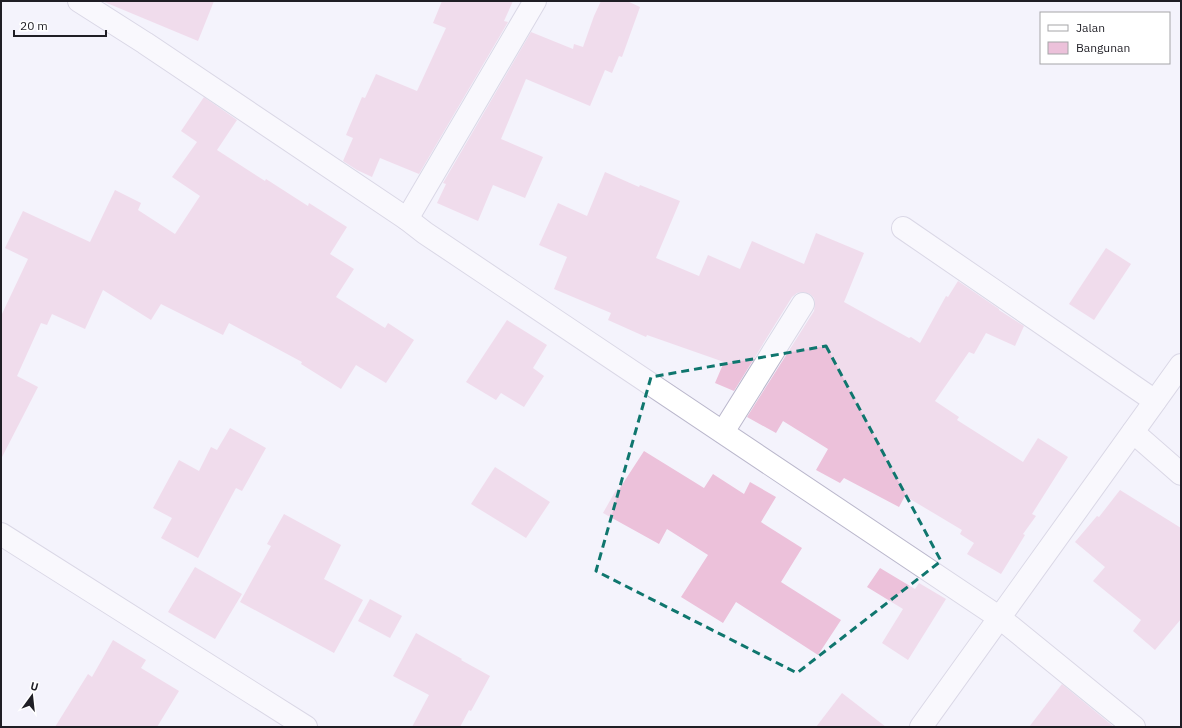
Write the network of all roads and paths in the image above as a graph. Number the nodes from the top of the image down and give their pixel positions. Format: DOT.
graph roads {
  1 [pos="79,1"];
  2 [pos="535,1"];
  3 [pos="407,219"];
  4 [pos="903,228"];
  5 [pos="803,304"];
  6 [pos="1181,365"];
  7 [pos="1155,400"];
  8 [pos="723,432"];
  9 [pos="1133,432"];
  10 [pos="1181,474"];
  11 [pos="1,534"];
  12 [pos="1000,618"];
  13 [pos="306,727"];
  14 [pos="921,727"];
  15 [pos="1134,727"];
  1 -- 3 [label="street"];
  2 -- 3 [label="street"];
  3 -- 8 [label="street"];
  4 -- 7 [label="street"];
  5 -- 8 [label="street"];
  6 -- 7 [label="street"];
  7 -- 9 [label="street"];
  8 -- 12 [label="street"];
  9 -- 10 [label="street"];
  9 -- 12 [label="street"];
  11 -- 13 [label="street"];
  12 -- 14 [label="street"];
  12 -- 15 [label="street"];
}
